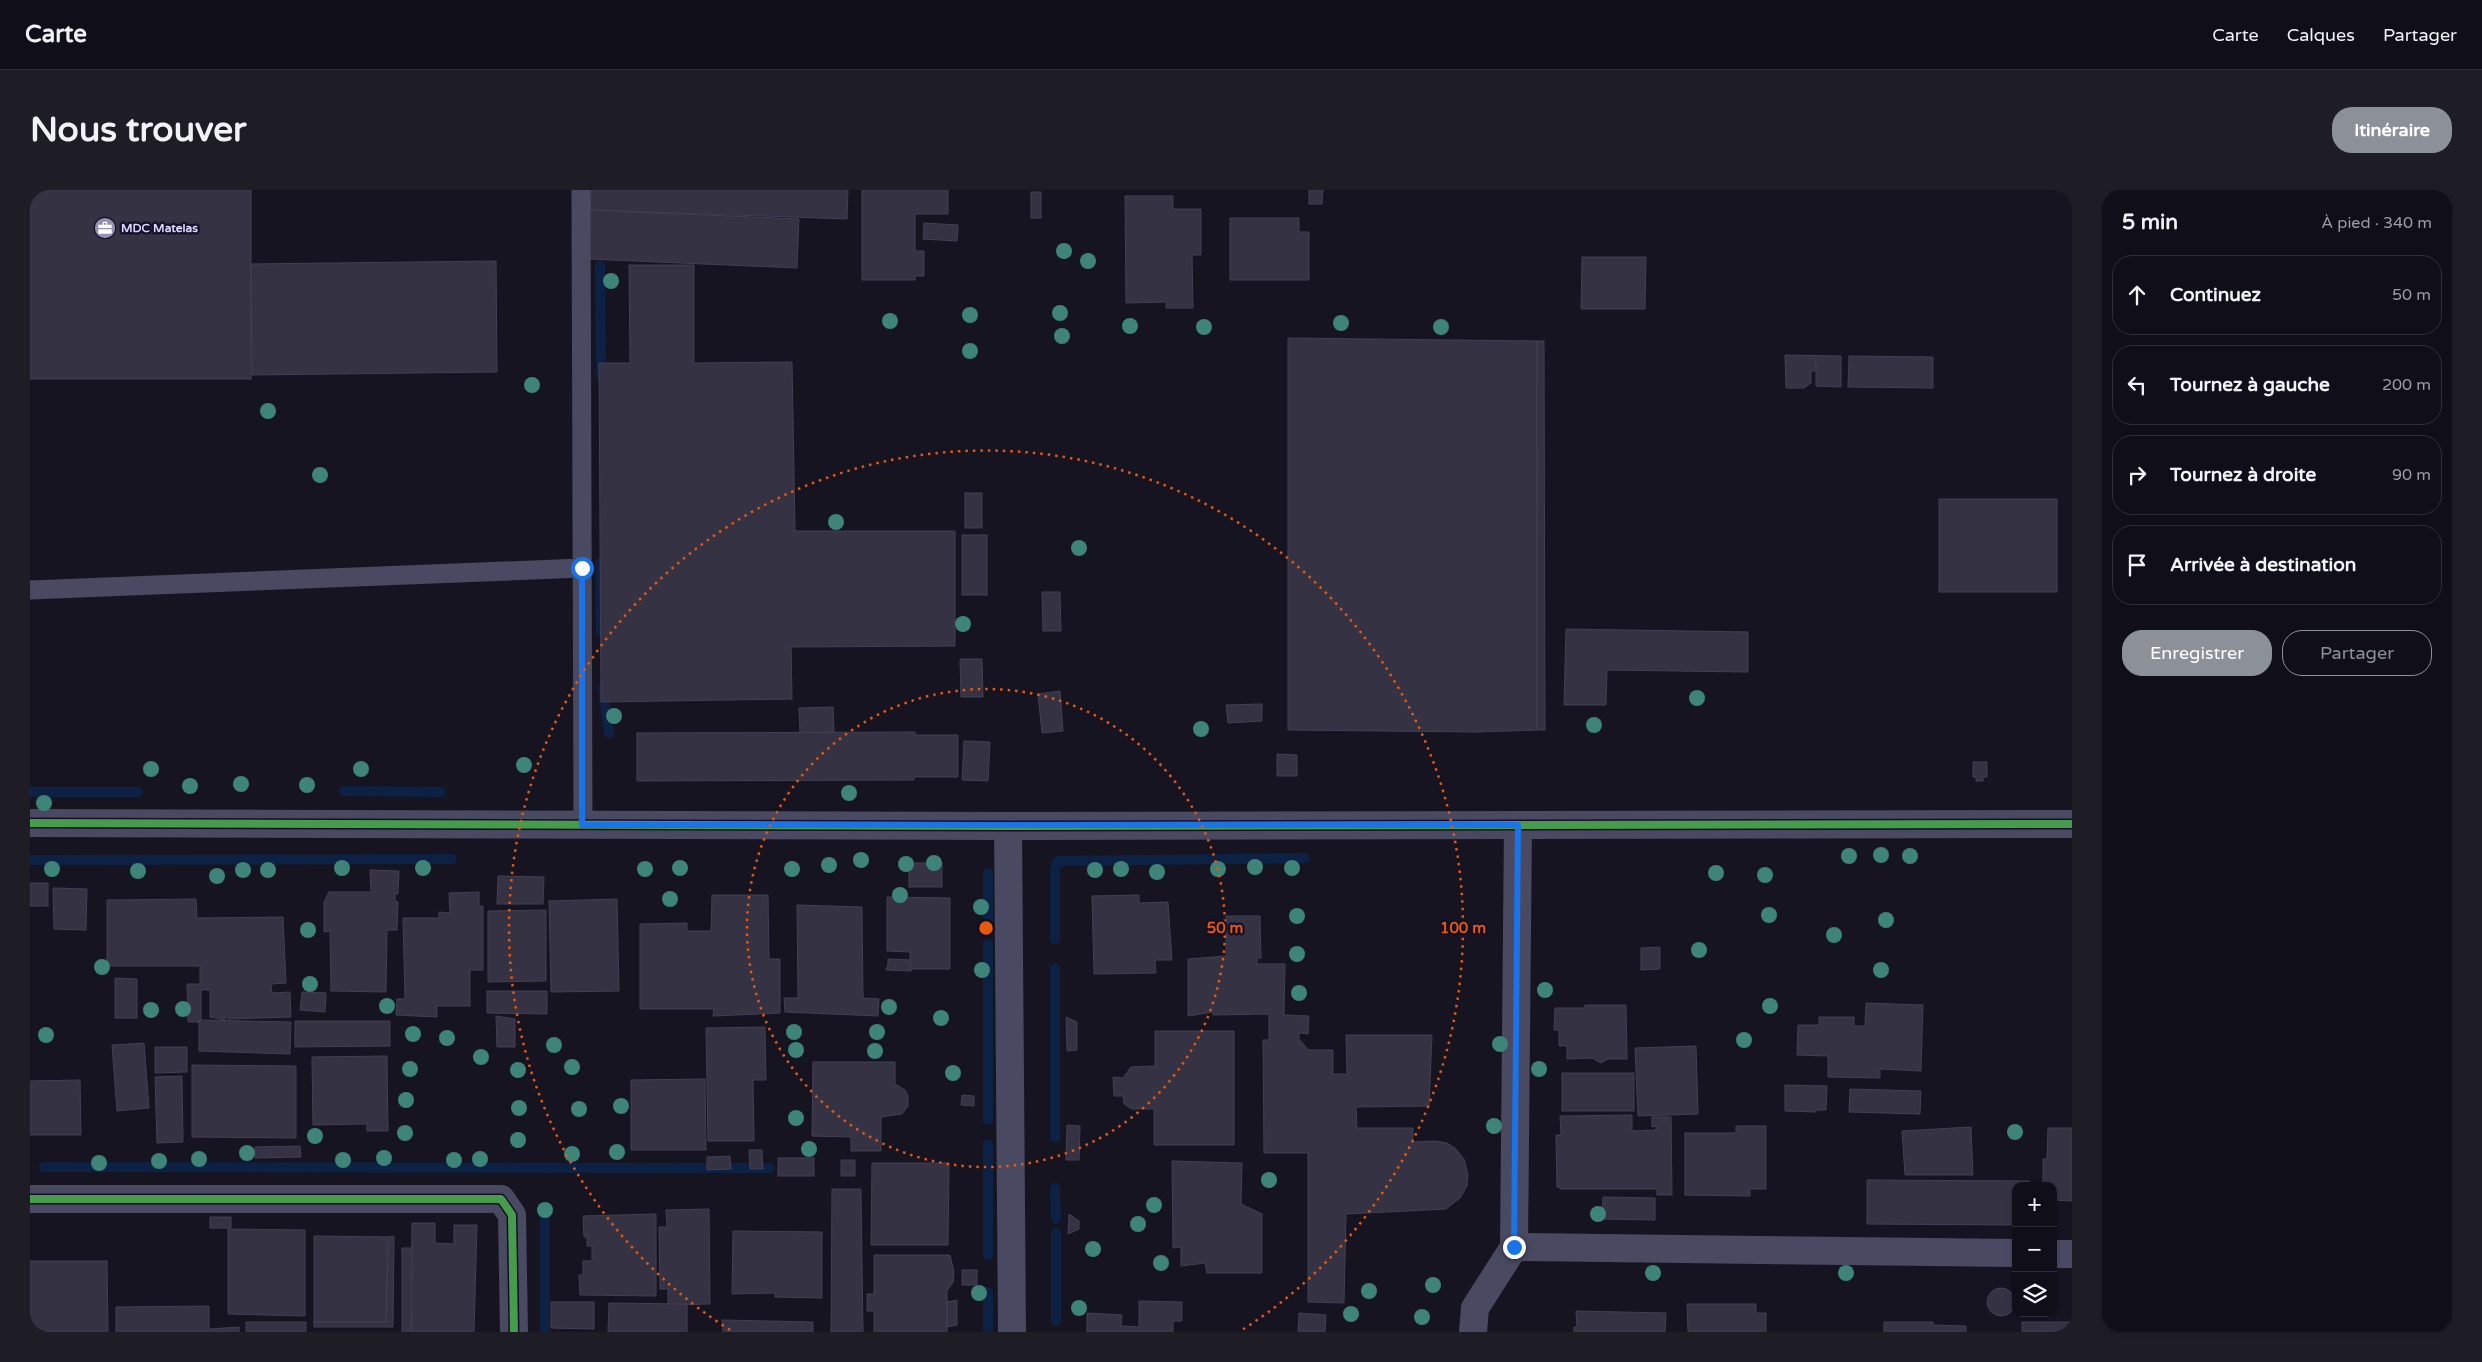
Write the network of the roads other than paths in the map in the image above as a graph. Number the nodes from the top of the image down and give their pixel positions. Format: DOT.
graph roads {
  1 [pos="581,190"];
  2 [pos="582,568"];
  3 [pos="30,590"];
  4 [pos="30,823"];
  5 [pos="2072,824"];
  6 [pos="582,825"];
  7 [pos="1518,825"];
  8 [pos="1008,826"];
  9 [pos="30,1199"];
  10 [pos="1514,1247"];
  11 [pos="2012,1253"];
  12 [pos="2057,1254"];
  13 [pos="2072,1254"];
  14 [pos="514,1332"];
  15 [pos="1012,1332"];
  16 [pos="1473,1332"];
  1 -- 2 [label="lane"];
  2 -- 3 [label="lane"];
  2 -- 6 [label="lane"];
  4 -- 6 [label="street"];
  5 -- 7 [label="street"];
  6 -- 8 [label="street"];
  7 -- 8 [label="street"];
  7 -- 10 [label="street"];
  8 -- 15 [label="street"];
  9 -- 14 [label="street"];
  10 -- 11 [label="street"];
  10 -- 16 [label="street"];
  12 -- 13 [label="street"];
}
